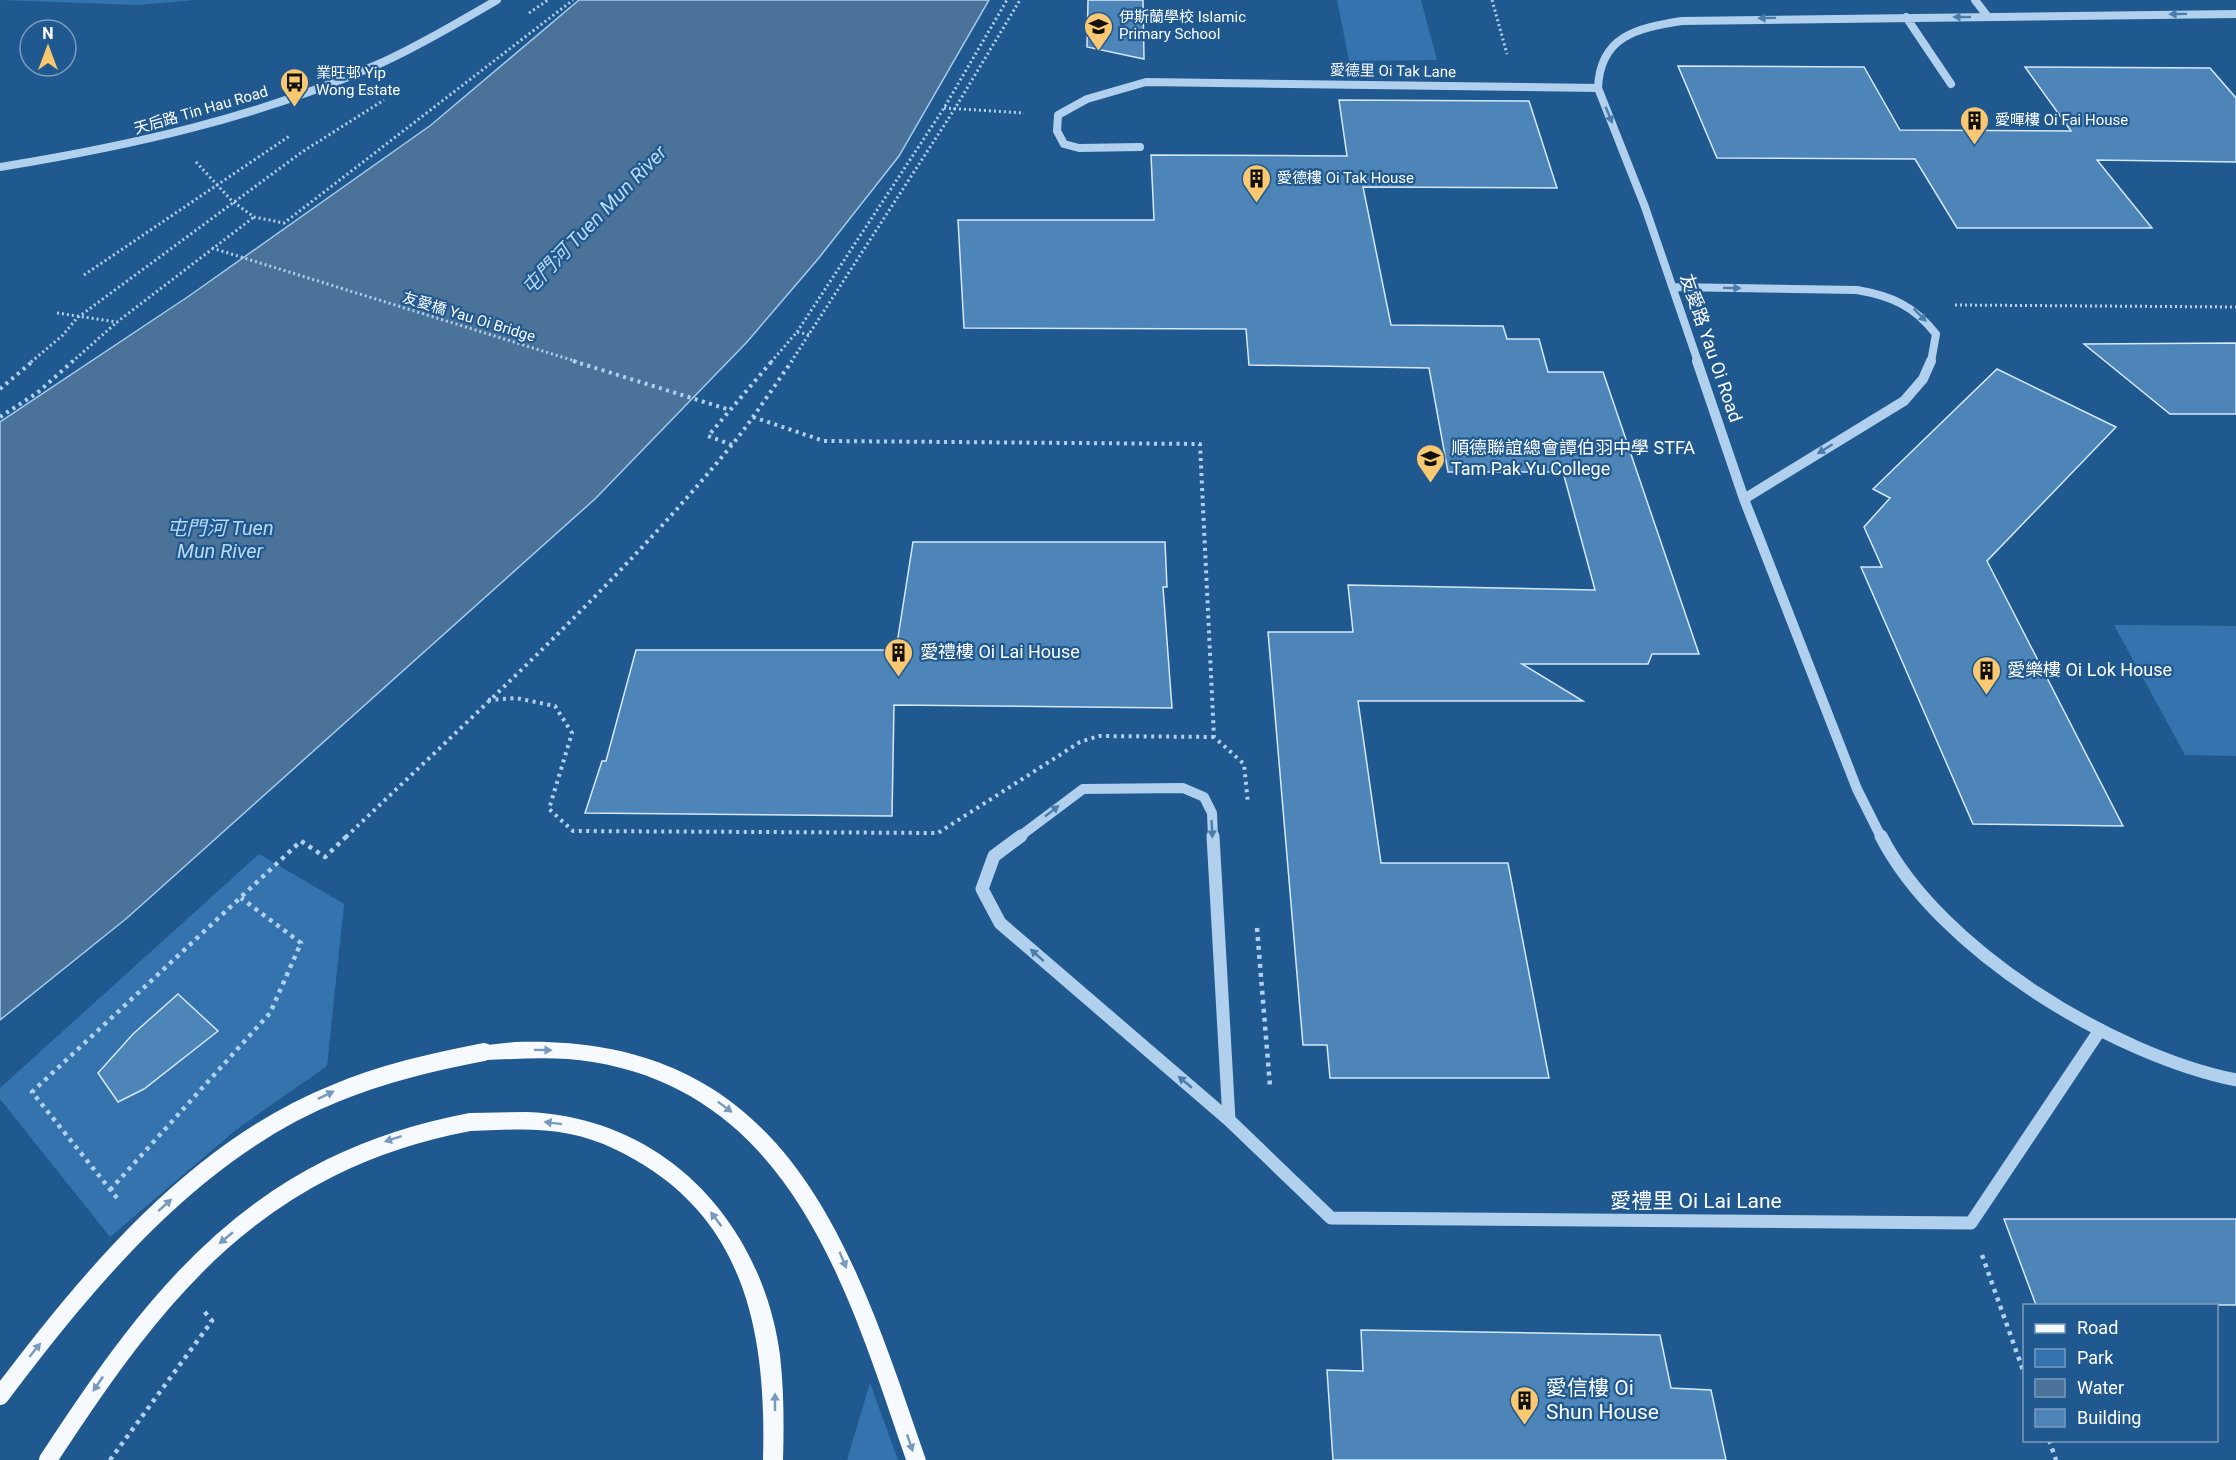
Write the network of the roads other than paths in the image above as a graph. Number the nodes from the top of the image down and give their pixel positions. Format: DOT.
graph roads {
  1 [pos="497,0"];
  2 [pos="1975,0"];
  3 [pos="2226,14"];
  4 [pos="2236,14"];
  5 [pos="1988,16"];
  6 [pos="1906,17"];
  7 [pos="2236,24"];
  8 [pos="1951,84"];
  9 [pos="1598,88"];
  10 [pos="1140,147"];
  11 [pos="0,167"];
  12 [pos="1673,287"];
  13 [pos="1744,499"];
  14 [pos="2100,1030"];
  15 [pos="2236,1080"];
  16 [pos="1229,1120"];
  17 [pos="0,1396"];
  18 [pos="48,1460"];
  19 [pos="773,1460"];
  20 [pos="916,1460"];
  1 -- 11 [label="street, 天后路 Tin Hau Road"];
  2 -- 5 [label="street"];
  3 -- 4 [label="street, 友愛路 Yau Oi Road"];
  3 -- 5 [label="street, 友愛路 Yau Oi Road, one-way"];
  3 -- 7 [label="street"];
  5 -- 6 [label="street, 友愛路 Yau Oi Road, one-way"];
  6 -- 8 [label="street"];
  6 -- 9 [label="street, 友愛路 Yau Oi Road, one-way"];
  9 -- 10 [label="street, 愛德里 Oi Tak Lane"];
  9 -- 12 [label="street, 友愛路 Yau Oi Road, one-way"];
  12 -- 13 [label="street, 友愛路 Yau Oi Road"];
  12 -- 13 [label="street, one-way"];
  13 -- 14 [label="street, 友愛路 Yau Oi Road"];
  14 -- 15 [label="street, 友愛路 Yau Oi Road"];
  14 -- 16 [label="street, 愛禮里 Oi Lai Lane"];
  16 -- 16 [label="street, 愛禮里 Oi Lai Lane, one-way"];
  17 -- 20 [label="main road, one-way, bridge"];
  19 -- 18 [label="main road, one-way, bridge"];
}
